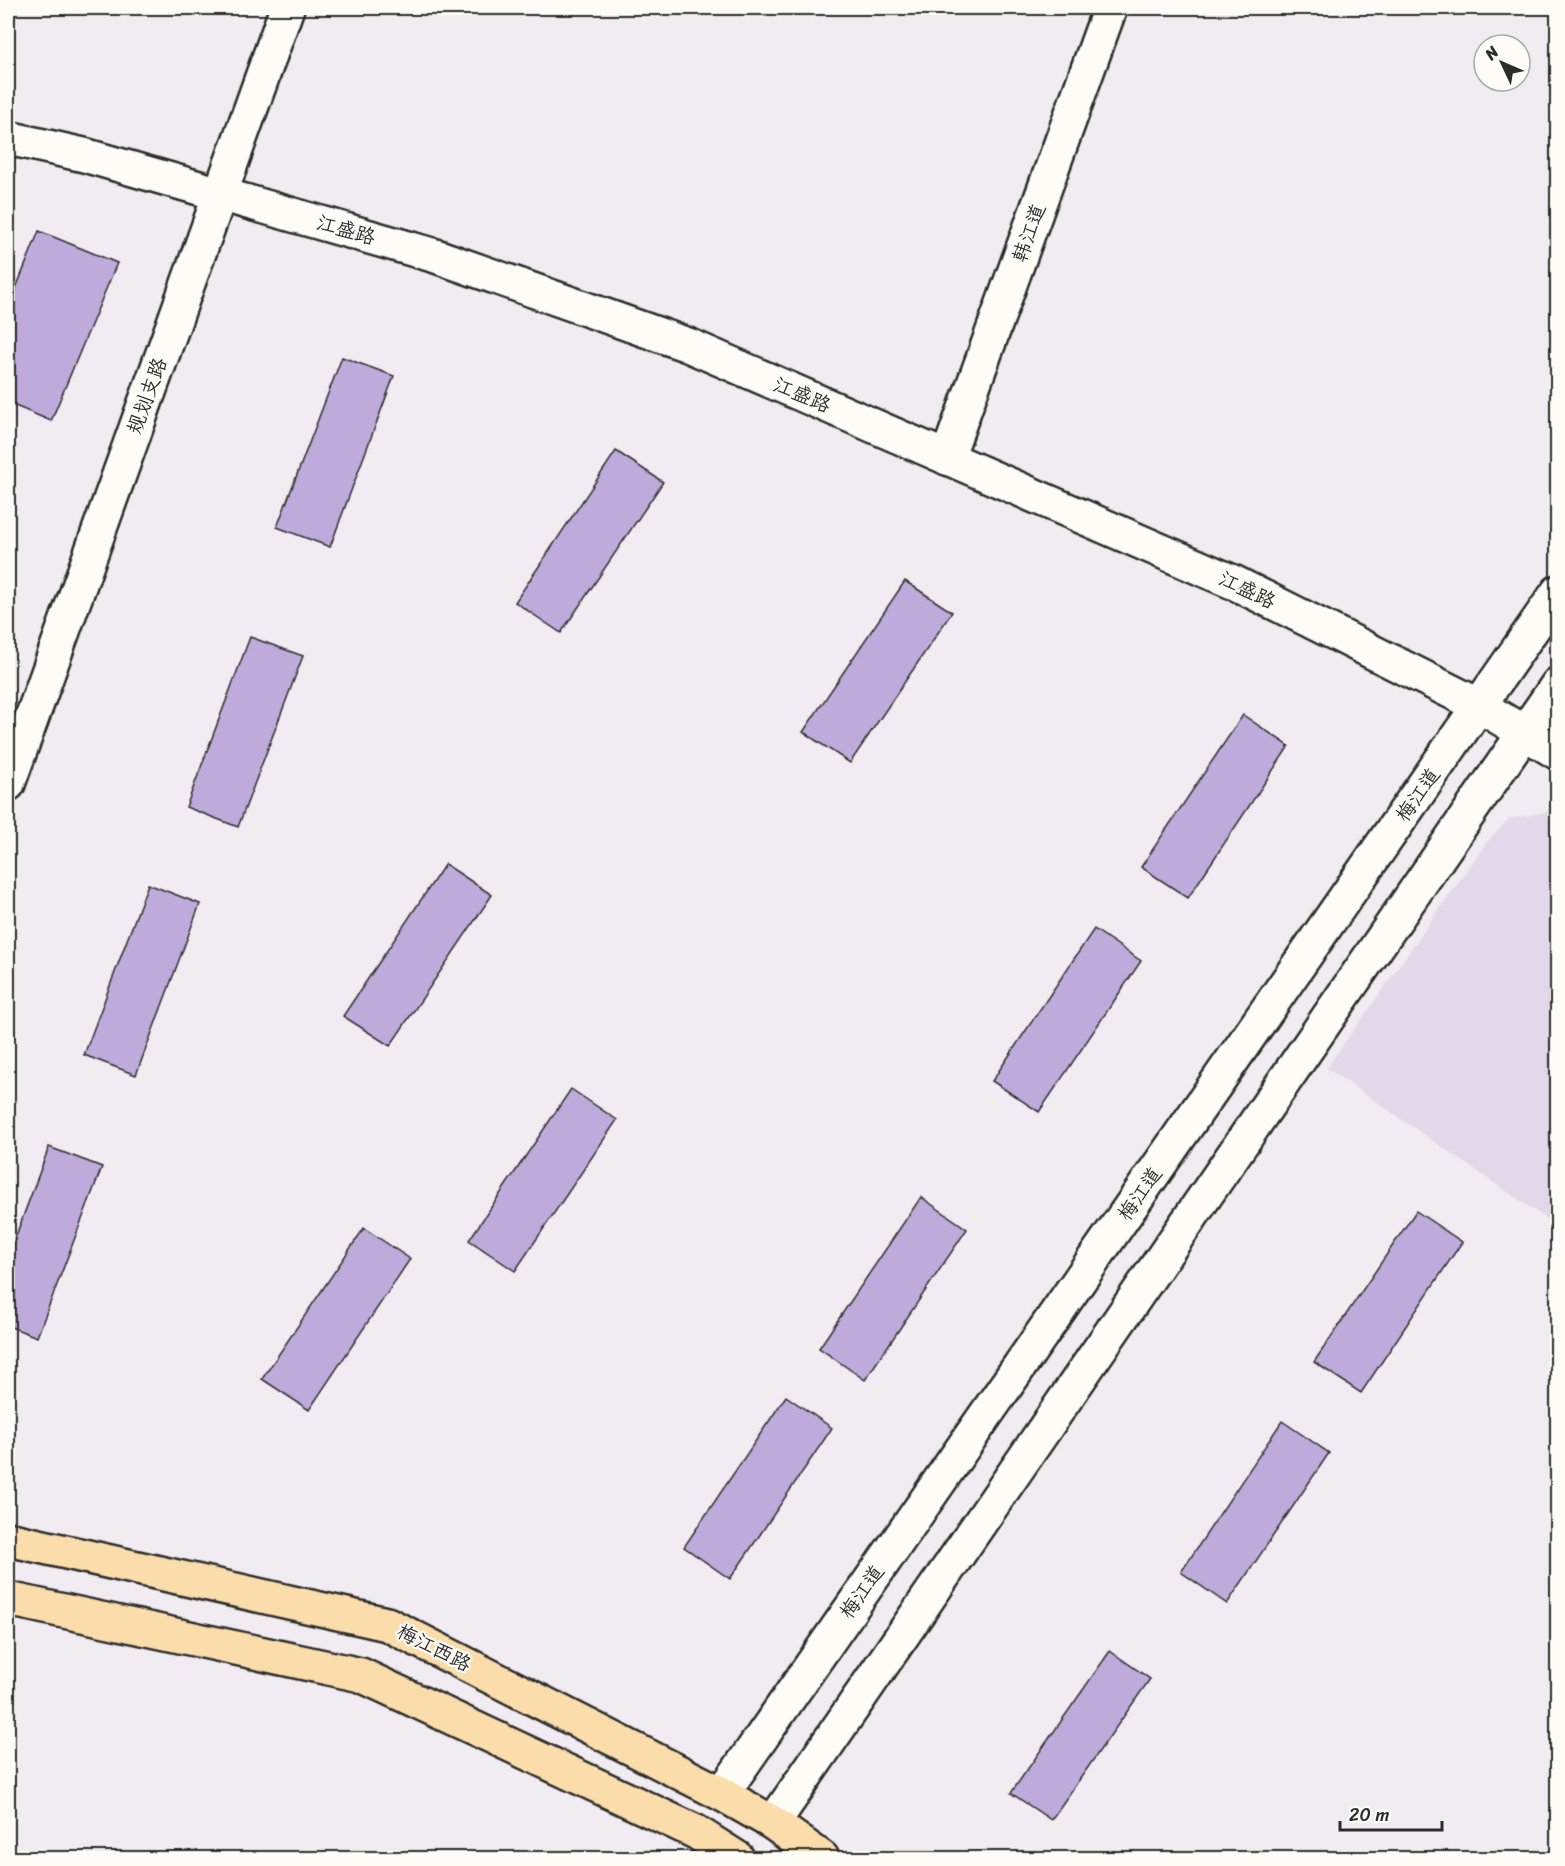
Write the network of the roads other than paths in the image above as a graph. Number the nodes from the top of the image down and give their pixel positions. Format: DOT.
graph roads {
  1 [pos="287,8"];
  2 [pos="1110,8"];
  3 [pos="8,138"];
  4 [pos="220,194"];
  5 [pos="947,458"];
  6 [pos="1557,592"];
  7 [pos="1557,684"];
  8 [pos="1480,706"];
  9 [pos="1524,733"];
  10 [pos="1557,753"];
  11 [pos="8,784"];
  12 [pos="8,1539"];
  13 [pos="8,1599"];
  14 [pos="722,1794"];
  15 [pos="773,1823"];
  16 [pos="737,1858"];
  17 [pos="822,1858"];
  1 -- 4 [label="street, 规划支路"];
  2 -- 5 [label="street, 韩江道"];
  3 -- 4 [label="street, 江盛路"];
  4 -- 5 [label="street, 江盛路"];
  4 -- 11 [label="street, 规划支路"];
  5 -- 8 [label="street, 江盛路"];
  6 -- 8 [label="street, 梅江道"];
  7 -- 9 [label="street"];
  8 -- 9 [label="street, 江盛路"];
  8 -- 14 [label="street, 梅江道"];
  9 -- 10 [label="street, 江盛路"];
  9 -- 15 [label="street"];
  12 -- 14 [label="main road, 梅江西路"];
  13 -- 16 [label="main road"];
  14 -- 15 [label="main road, 梅江西路"];
  15 -- 17 [label="main road, 梅江西路"];
}
